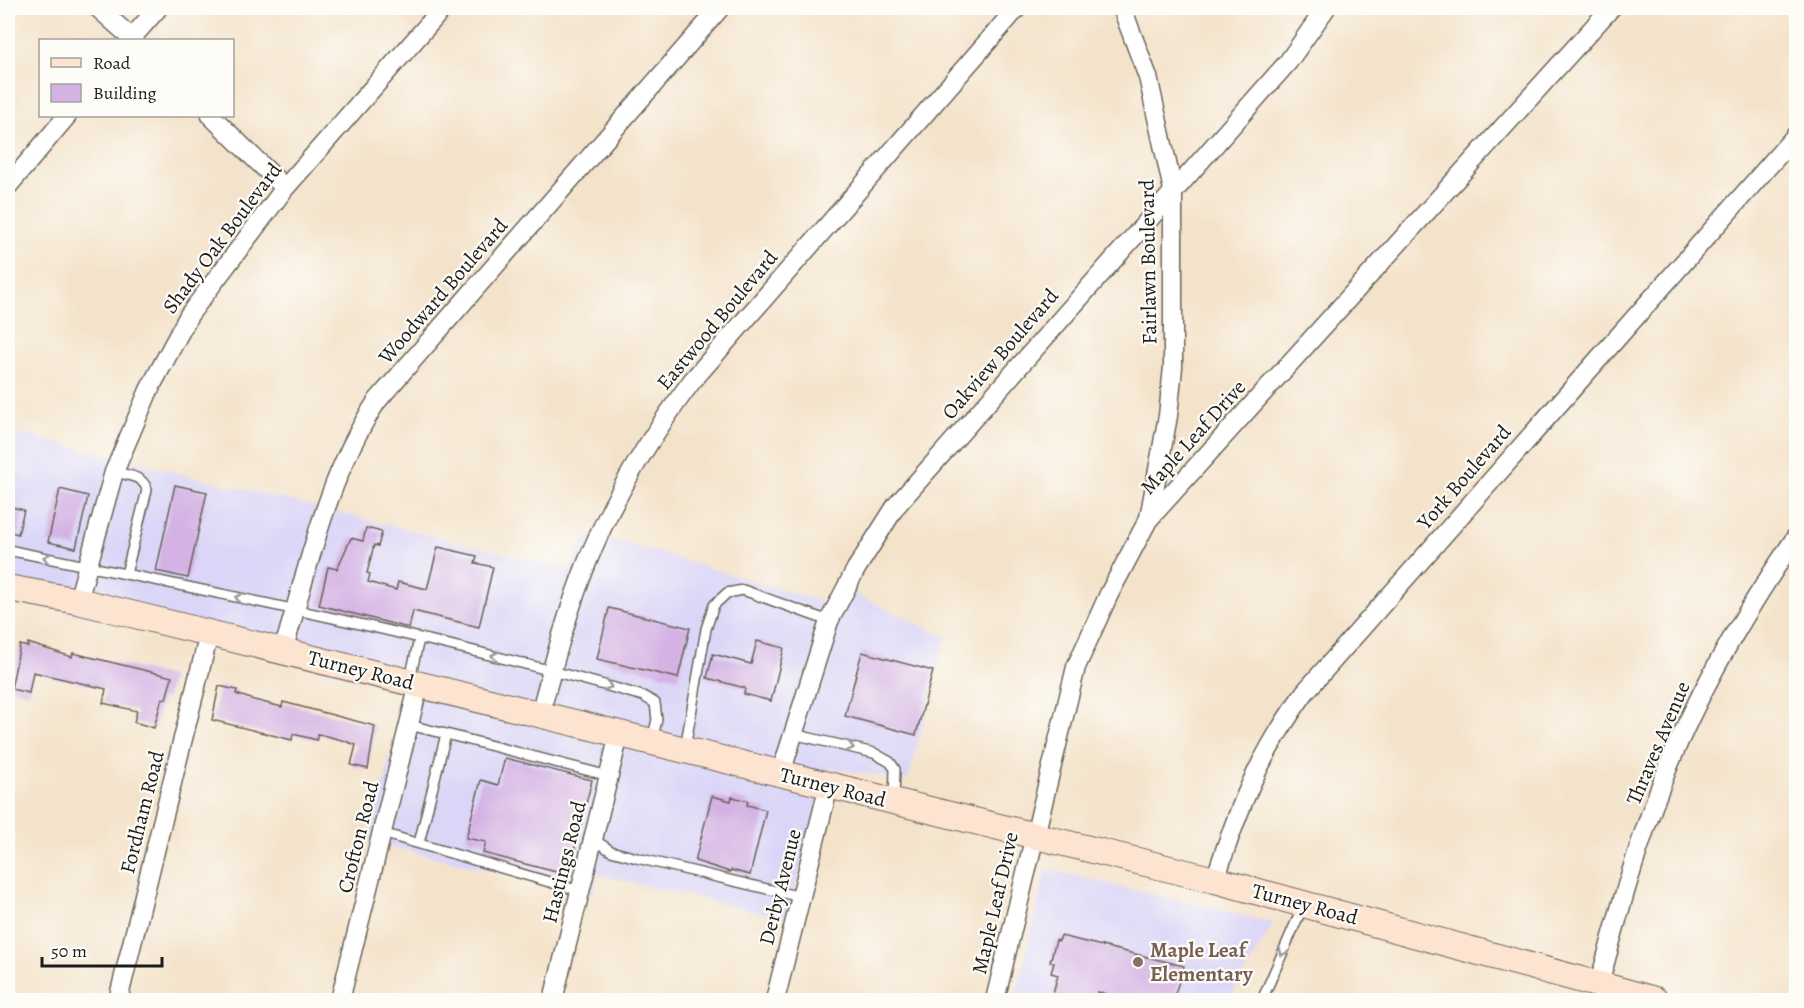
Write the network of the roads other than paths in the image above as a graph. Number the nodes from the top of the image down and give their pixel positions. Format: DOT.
graph roads {
  1 [pos="99,8"];
  2 [pos="158,8"];
  3 [pos="443,8"];
  4 [pos="720,8"];
  5 [pos="1017,8"];
  6 [pos="1122,8"];
  7 [pos="1326,8"];
  8 [pos="1611,8"];
  9 [pos="131,39"];
  10 [pos="133,39"];
  11 [pos="66,117"];
  12 [pos="212,117"];
  13 [pos="1797,135"];
  14 [pos="8,186"];
  15 [pos="285,188"];
  16 [pos="1173,190"];
  17 [pos="114,472"];
  18 [pos="1148,520"];
  19 [pos="1797,537"];
  20 [pos="8,550"];
  21 [pos="87,566"];
  22 [pos="126,574"];
  23 [pos="8,588"];
  24 [pos="78,601"];
  25 [pos="296,610"];
  26 [pos="829,621"];
  27 [pos="209,634"];
  28 [pos="419,639"];
  29 [pos="284,651"];
  30 [pos="552,669"];
  31 [pos="415,683"];
  32 [pos="540,714"];
  33 [pos="409,725"];
  34 [pos="446,734"];
  35 [pos="793,734"];
  36 [pos="619,735"];
  37 [pos="652,743"];
  38 [pos="685,751"];
  39 [pos="781,774"];
  40 [pos="609,776"];
  41 [pos="829,785"];
  42 [pos="894,802"];
  43 [pos="382,833"];
  44 [pos="1034,837"];
  45 [pos="593,839"];
  46 [pos="419,843"];
  47 [pos="1215,880"];
  48 [pos="580,891"];
  49 [pos="801,897"];
  50 [pos="1304,904"];
  51 [pos="1599,984"];
  52 [pos="118,1000"];
  53 [pos="340,1000"];
  54 [pos="553,1000"];
  55 [pos="775,1000"];
  56 [pos="995,1000"];
  57 [pos="1262,1000"];
  58 [pos="1655,1000"];
  1 -- 9 [label="street"];
  2 -- 10 [label="street"];
  3 -- 15 [label="street, Shady Oak Boulevard"];
  4 -- 25 [label="street, Woodward Boulevard"];
  5 -- 30 [label="street, Eastwood Boulevard"];
  6 -- 16 [label="street, Fairlawn Boulevard"];
  7 -- 16 [label="street, Oakview Boulevard"];
  8 -- 18 [label="street, Maple Leaf Drive"];
  11 -- 14 [label="street"];
  12 -- 15 [label="street"];
  13 -- 47 [label="street, York Boulevard"];
  15 -- 17 [label="street, Shady Oak Boulevard"];
  16 -- 18 [label="street, Fairlawn Boulevard"];
  16 -- 26 [label="street, Oakview Boulevard"];
  17 -- 21 [label="street, Shady Oak Boulevard"];
  17 -- 22 [label="lane"];
  18 -- 44 [label="street, Maple Leaf Drive"];
  19 -- 51 [label="street, Thraves Avenue"];
  21 -- 20 [label="lane, one-way"];
  21 -- 22 [label="lane"];
  21 -- 24 [label="street, Shady Oak Boulevard"];
  25 -- 22 [label="lane, one-way"];
  23 -- 24 [label="main road, Turney Road"];
  24 -- 27 [label="main road, Turney Road"];
  25 -- 28 [label="lane"];
  25 -- 29 [label="street, Woodward Boulevard"];
  26 -- 35 [label="street, Oakview Boulevard"];
  26 -- 38 [label="lane"];
  27 -- 29 [label="main road, Turney Road"];
  27 -- 52 [label="street, Fordham Road"];
  30 -- 28 [label="lane, one-way"];
  28 -- 31 [label="lane"];
  29 -- 31 [label="main road, Turney Road"];
  30 -- 32 [label="street, Eastwood Boulevard"];
  30 -- 37 [label="lane, one-way"];
  31 -- 32 [label="main road, Turney Road"];
  31 -- 33 [label="street, Crofton Road"];
  32 -- 36 [label="main road, Turney Road"];
  33 -- 34 [label="lane"];
  33 -- 43 [label="street, Crofton Road"];
  34 -- 40 [label="lane"];
  34 -- 46 [label="lane"];
  35 -- 39 [label="street, Oakview Boulevard"];
  35 -- 42 [label="lane, one-way"];
  36 -- 37 [label="main road, Turney Road"];
  36 -- 40 [label="street, Hastings Road"];
  37 -- 38 [label="main road, Turney Road"];
  38 -- 39 [label="main road, Turney Road"];
  39 -- 41 [label="main road, Turney Road"];
  40 -- 45 [label="street, Hastings Road"];
  41 -- 42 [label="main road, Turney Road"];
  41 -- 49 [label="street, Derby Avenue"];
  42 -- 44 [label="main road, Turney Road"];
  43 -- 46 [label="lane"];
  43 -- 53 [label="street, Crofton Road"];
  44 -- 47 [label="main road, Turney Road"];
  44 -- 56 [label="street, Maple Leaf Drive"];
  45 -- 48 [label="street, Hastings Road"];
  45 -- 49 [label="lane"];
  46 -- 48 [label="lane"];
  47 -- 50 [label="main road, Turney Road"];
  48 -- 54 [label="street, Hastings Road"];
  49 -- 55 [label="street, Derby Avenue"];
  50 -- 51 [label="main road, Turney Road"];
  50 -- 57 [label="lane, one-way"];
  51 -- 58 [label="main road, Turney Road"];
}
